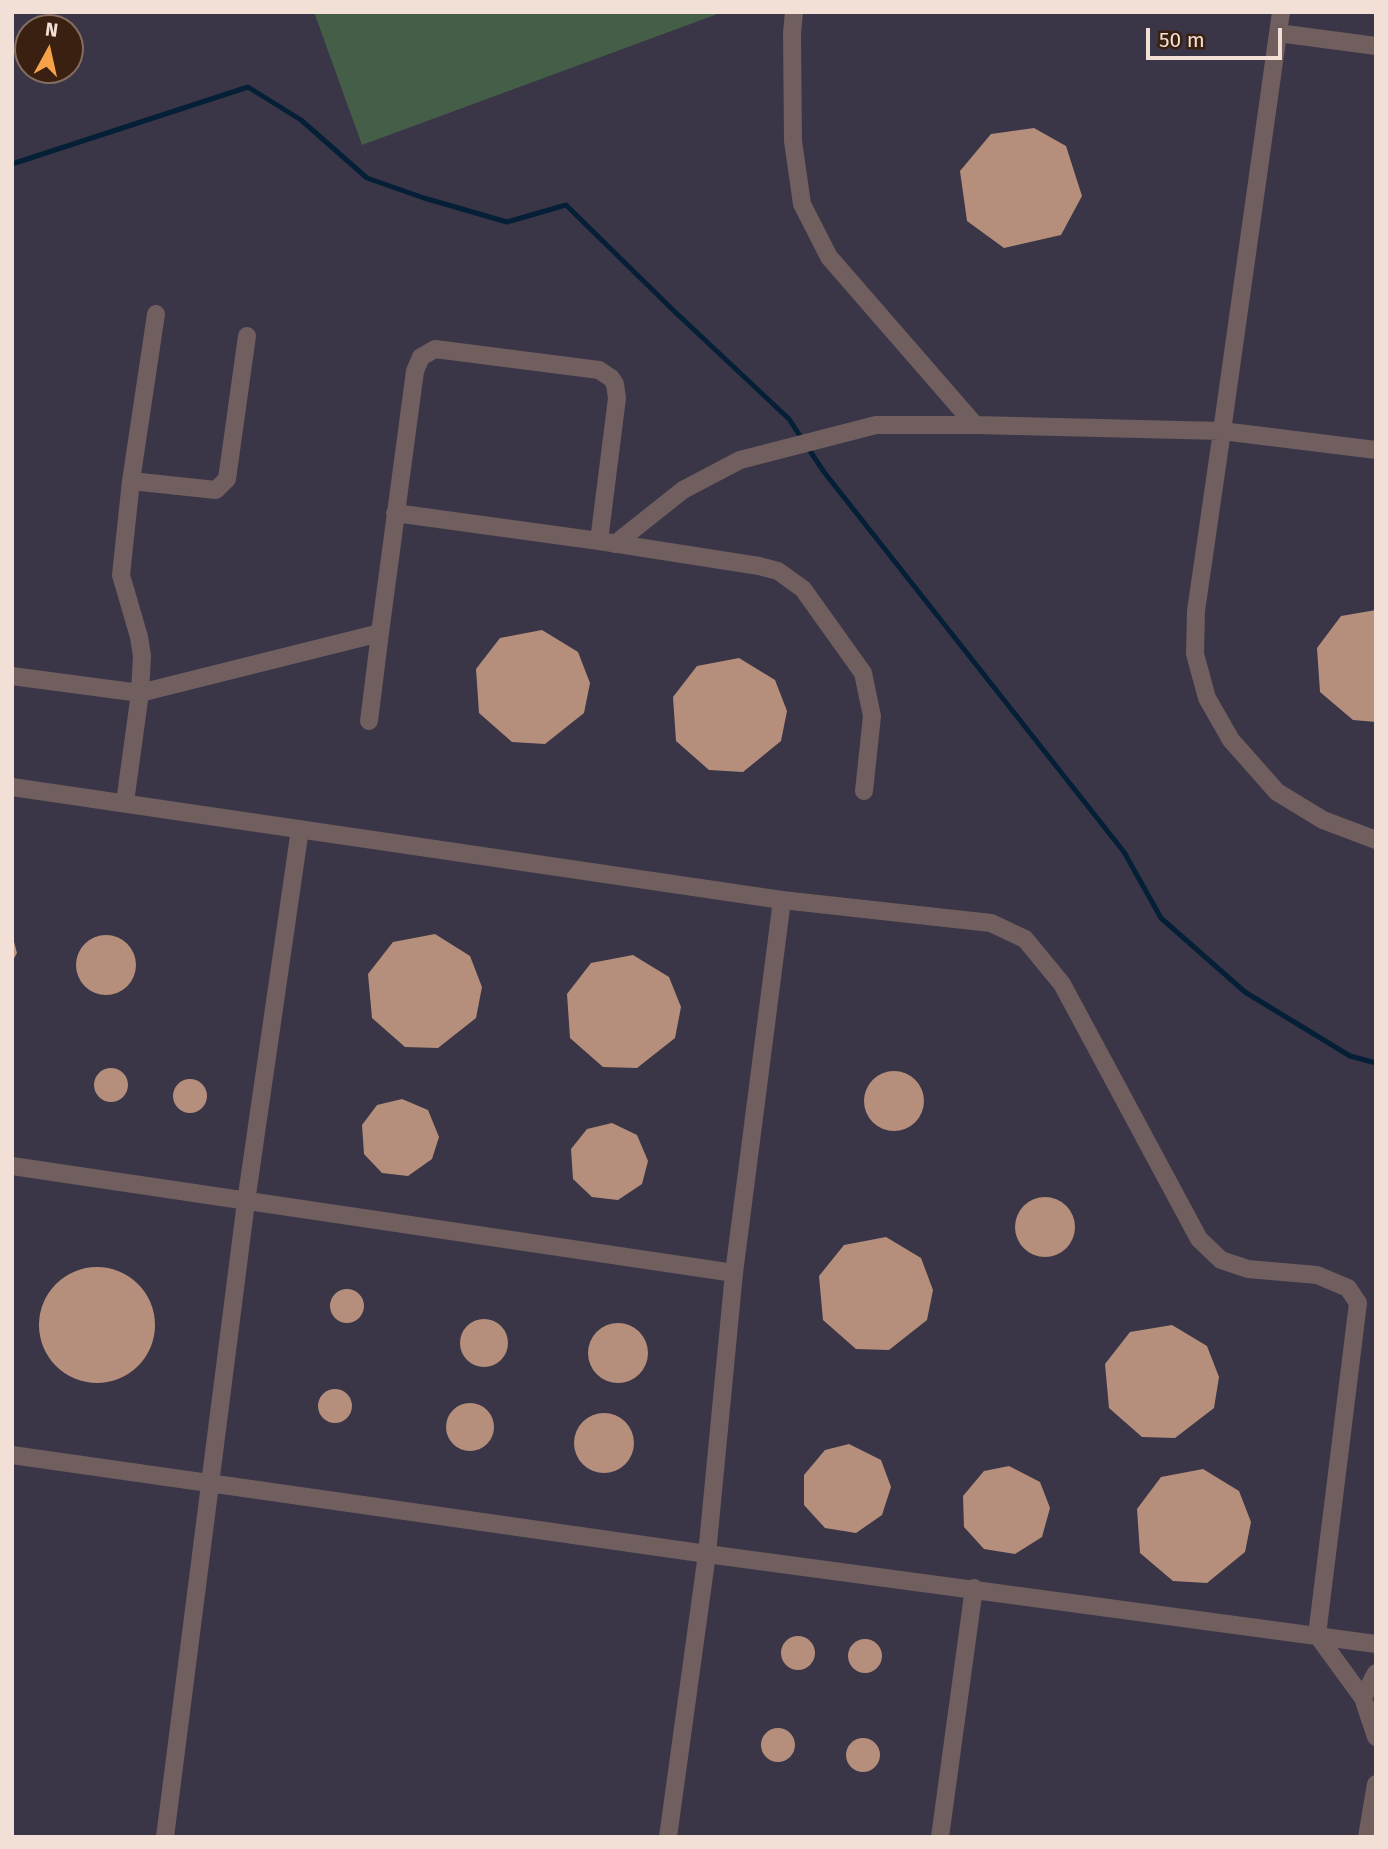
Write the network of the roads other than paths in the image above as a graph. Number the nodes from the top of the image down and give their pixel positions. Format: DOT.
graph roads {
  1 [pos="794,12"];
  2 [pos="1281,12"];
  3 [pos="1278,33"];
  4 [pos="1376,46"];
  5 [pos="156,314"];
  6 [pos="247,335"];
  7 [pos="975,425"];
  8 [pos="1222,430"];
  9 [pos="1376,450"];
  10 [pos="131,481"];
  11 [pos="395,513"];
  12 [pos="607,542"];
  13 [pos="380,633"];
  14 [pos="12,676"];
  15 [pos="140,693"];
  16 [pos="369,721"];
  17 [pos="12,787"];
  18 [pos="864,791"];
  19 [pos="125,802"];
  20 [pos="300,829"];
  21 [pos="1376,840"];
  22 [pos="782,900"];
  23 [pos="12,1166"];
  24 [pos="246,1202"];
  25 [pos="734,1273"];
  26 [pos="12,1455"];
  27 [pos="211,1483"];
  28 [pos="708,1554"];
  29 [pos="974,1588"];
  30 [pos="1317,1635"];
  31 [pos="1376,1644"];
  32 [pos="1376,1673"];
  33 [pos="1363,1698"];
  34 [pos="1376,1737"];
  35 [pos="1376,1784"];
  36 [pos="165,1837"];
  37 [pos="668,1837"];
  38 [pos="940,1837"];
  39 [pos="1367,1837"];
  1 -- 7 [label="lane"];
  2 -- 3 [label="lane"];
  3 -- 4 [label="lane"];
  3 -- 8 [label="lane"];
  5 -- 10 [label="lane"];
  6 -- 10 [label="lane"];
  7 -- 8 [label="lane"];
  7 -- 12 [label="lane"];
  8 -- 9 [label="lane"];
  8 -- 21 [label="lane"];
  10 -- 15 [label="lane"];
  11 -- 12 [label="lane"];
  11 -- 12 [label="lane"];
  11 -- 13 [label="lane"];
  12 -- 18 [label="lane"];
  13 -- 15 [label="lane"];
  13 -- 16 [label="lane"];
  14 -- 15 [label="lane"];
  15 -- 19 [label="lane"];
  17 -- 19 [label="lane"];
  19 -- 20 [label="lane"];
  20 -- 22 [label="lane"];
  20 -- 24 [label="lane"];
  22 -- 25 [label="lane"];
  22 -- 30 [label="lane"];
  23 -- 24 [label="lane"];
  24 -- 25 [label="lane"];
  24 -- 27 [label="lane"];
  25 -- 28 [label="lane"];
  26 -- 27 [label="lane"];
  27 -- 28 [label="lane"];
  27 -- 36 [label="lane"];
  28 -- 29 [label="lane"];
  28 -- 37 [label="lane"];
  29 -- 30 [label="lane"];
  29 -- 38 [label="lane"];
  30 -- 31 [label="lane"];
  30 -- 33 [label="lane"];
  32 -- 33 [label="lane"];
  33 -- 34 [label="lane"];
  35 -- 39 [label="lane"];
}
